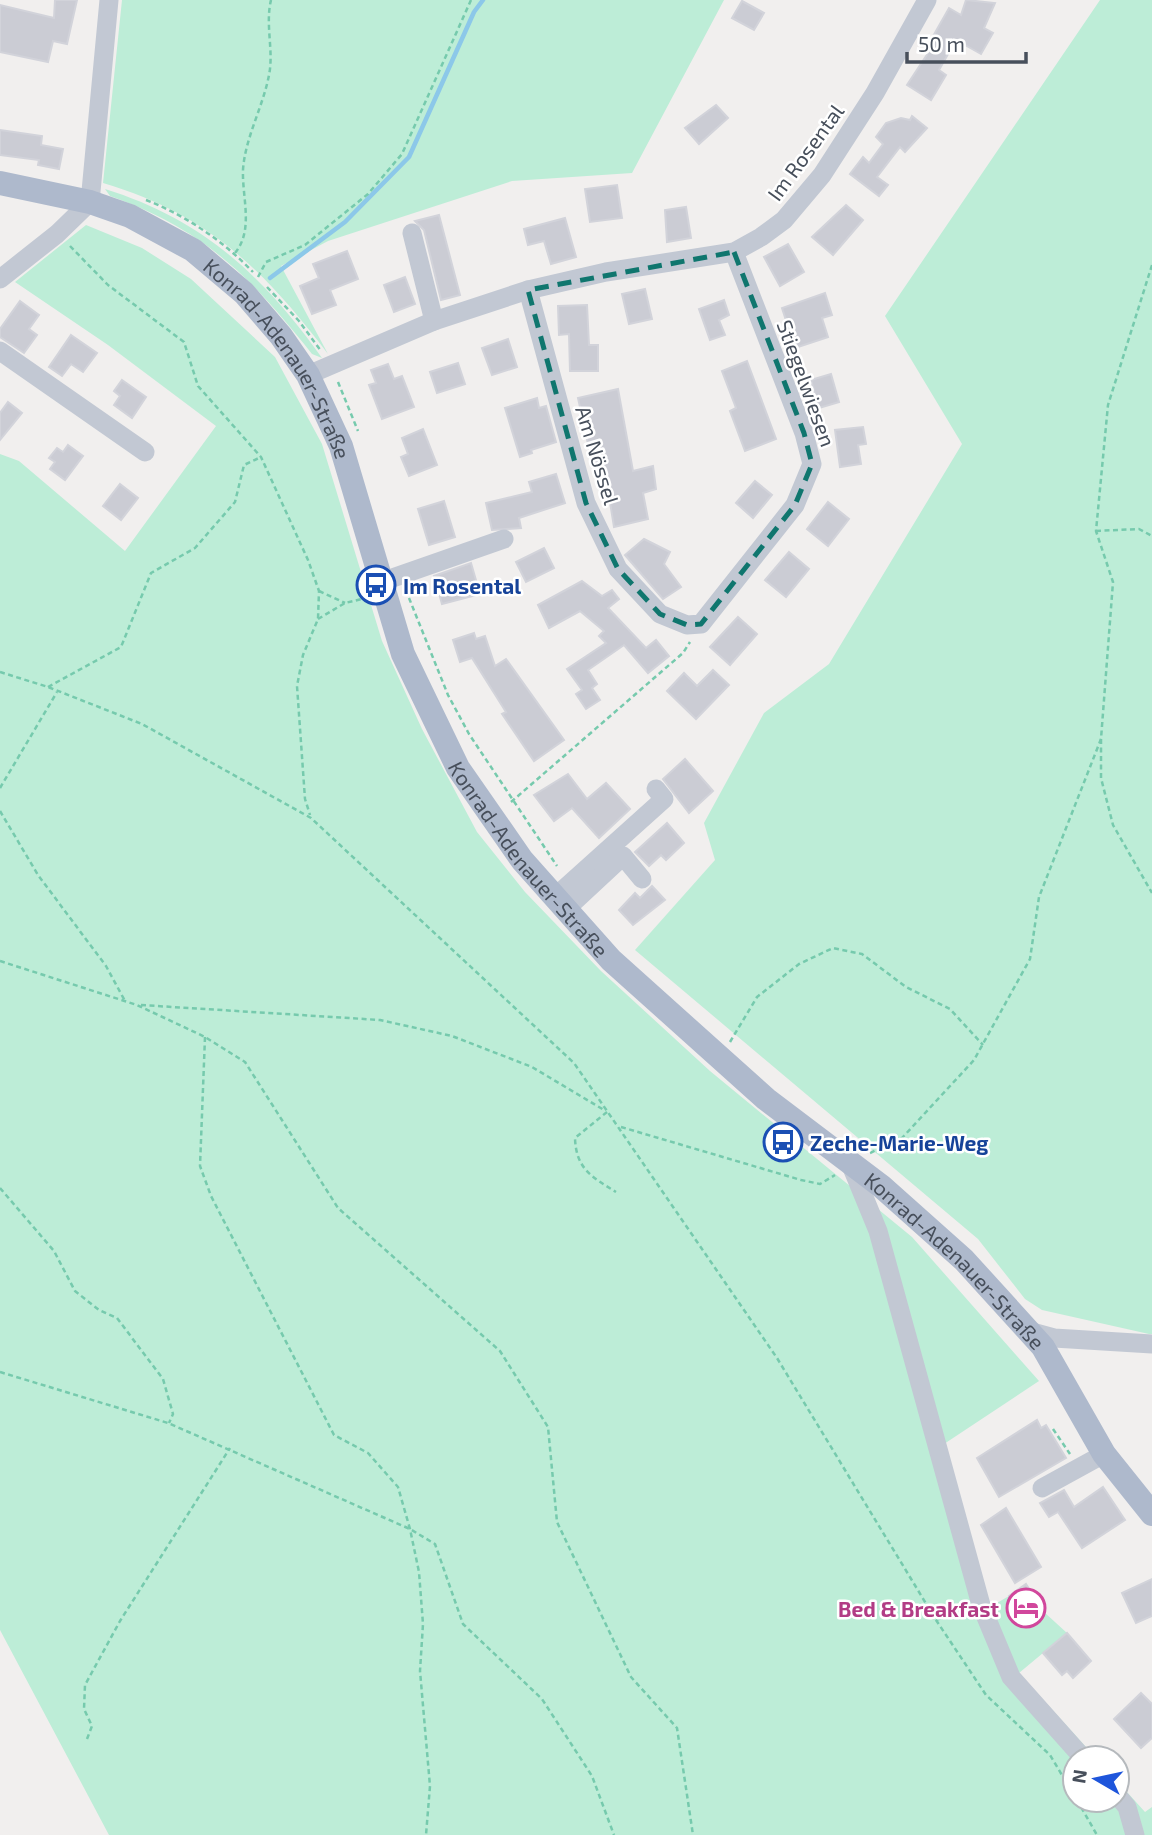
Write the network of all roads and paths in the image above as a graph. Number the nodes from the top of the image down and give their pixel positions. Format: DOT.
graph roads {
  1 [pos="109,0"];
  2 [pos="271,0"];
  3 [pos="471,0"];
  4 [pos="927,0"];
  5 [pos="0,183"];
  6 [pos="90,202"];
  7 [pos="412,233"];
  8 [pos="57,234"];
  9 [pos="734,252"];
  10 [pos="1152,265"];
  11 [pos="258,278"];
  12 [pos="0,279"];
  13 [pos="528,290"];
  14 [pos="434,321"];
  15 [pos="0,351"];
  16 [pos="330,364"];
  17 [pos="308,376"];
  18 [pos="360,440"];
  19 [pos="145,452"];
  20 [pos="261,457"];
  21 [pos="1096,531"];
  22 [pos="1152,536"];
  23 [pos="504,539"];
  24 [pos="389,585"];
  25 [pos="319,591"];
  26 [pos="345,603"];
  27 [pos="318,619"];
  28 [pos="701,624"];
  29 [pos="0,672"];
  30 [pos="48,687"];
  31 [pos="58,691"];
  32 [pos="1101,739"];
  33 [pos="0,788"];
  34 [pos="656,789"];
  35 [pos="512,802"];
  36 [pos="0,811"];
  37 [pos="311,818"];
  38 [pos="642,879"];
  39 [pos="1152,893"];
  40 [pos="564,897"];
  41 [pos="0,961"];
  42 [pos="125,1001"];
  43 [pos="137,1005"];
  44 [pos="205,1037"];
  45 [pos="729,1044"];
  46 [pos="983,1045"];
  47 [pos="607,1112"];
  48 [pos="619,1127"];
  49 [pos="850,1162"];
  50 [pos="0,1188"];
  51 [pos="617,1192"];
  52 [pos="1032,1332"];
  53 [pos="1152,1344"];
  54 [pos="0,1372"];
  55 [pos="168,1423"];
  56 [pos="1053,1429"];
  57 [pos="230,1448"];
  58 [pos="1069,1452"];
  59 [pos="1104,1454"];
  60 [pos="1042,1488"];
  61 [pos="1152,1514"];
  62 [pos="410,1529"];
  63 [pos="981,1605"];
  64 [pos="936,1620"];
  65 [pos="87,1739"];
  66 [pos="1071,1744"];
  67 [pos="1061,1774"];
  68 [pos="1085,1814"];
  69 [pos="1129,1814"];
  70 [pos="426,1835"];
  71 [pos="614,1835"];
  72 [pos="693,1835"];
  73 [pos="1097,1835"];
  74 [pos="1135,1835"];
  1 -- 6 [label="street"];
  2 -- 11 [label="path"];
  3 -- 11 [label="path"];
  4 -- 9 [label="street, Im Rosental"];
  5 -- 6 [label="main road, Konrad-Adenauer-Straße"];
  6 -- 8 [label="street"];
  6 -- 17 [label="main road, Konrad-Adenauer-Straße"];
  7 -- 14 [label="street"];
  8 -- 12 [label="street"];
  8 -- 20 [label="path"];
  9 -- 13 [label="street, Im Rosental"];
  9 -- 28 [label="street, Stiegelwiesen"];
  10 -- 21 [label="path"];
  11 -- 16 [label="path"];
  13 -- 14 [label="street, Im Rosental"];
  13 -- 28 [label="street, Am Nössel"];
  14 -- 16 [label="street, Im Rosental"];
  15 -- 19 [label="street"];
  16 -- 17 [label="street, Im Rosental"];
  16 -- 18 [label="path"];
  17 -- 24 [label="main road, Konrad-Adenauer-Straße"];
  20 -- 25 [label="path"];
  20 -- 30 [label="path"];
  21 -- 22 [label="path"];
  21 -- 32 [label="path"];
  23 -- 24 [label="street"];
  24 -- 26 [label="path"];
  24 -- 35 [label="path"];
  24 -- 40 [label="main road, Konrad-Adenauer-Straße"];
  25 -- 26 [label="path"];
  25 -- 27 [label="path"];
  26 -- 27 [label="path"];
  27 -- 37 [label="path"];
  28 -- 35 [label="path"];
  29 -- 30 [label="path"];
  30 -- 31 [label="path"];
  31 -- 33 [label="path"];
  31 -- 37 [label="path"];
  32 -- 39 [label="path"];
  32 -- 46 [label="path"];
  34 -- 40 [label="street"];
  35 -- 40 [label="path"];
  36 -- 42 [label="path"];
  37 -- 47 [label="path"];
  38 -- 40 [label="street"];
  40 -- 49 [label="main road, Konrad-Adenauer-Straße"];
  41 -- 42 [label="path"];
  42 -- 43 [label="path"];
  43 -- 44 [label="path"];
  43 -- 47 [label="path"];
  44 -- 62 [label="path"];
  44 -- 72 [label="path"];
  45 -- 46 [label="path"];
  46 -- 49 [label="path"];
  47 -- 48 [label="path"];
  47 -- 51 [label="path"];
  48 -- 49 [label="path"];
  48 -- 64 [label="path"];
  49 -- 52 [label="main road, Konrad-Adenauer-Straße"];
  49 -- 63 [label="street"];
  50 -- 55 [label="path"];
  52 -- 53 [label="street"];
  52 -- 59 [label="main road, Konrad-Adenauer-Straße"];
  54 -- 55 [label="path"];
  55 -- 57 [label="path"];
  56 -- 58 [label="path"];
  57 -- 62 [label="path"];
  57 -- 65 [label="path"];
  59 -- 60 [label="street"];
  59 -- 61 [label="main road, Konrad-Adenauer-Straße"];
  62 -- 70 [label="path"];
  62 -- 71 [label="path"];
  63 -- 64 [label="path"];
  63 -- 66 [label="street"];
  64 -- 67 [label="path"];
  68 -- 73 [label="path"];
  69 -- 74 [label="street"];
}
